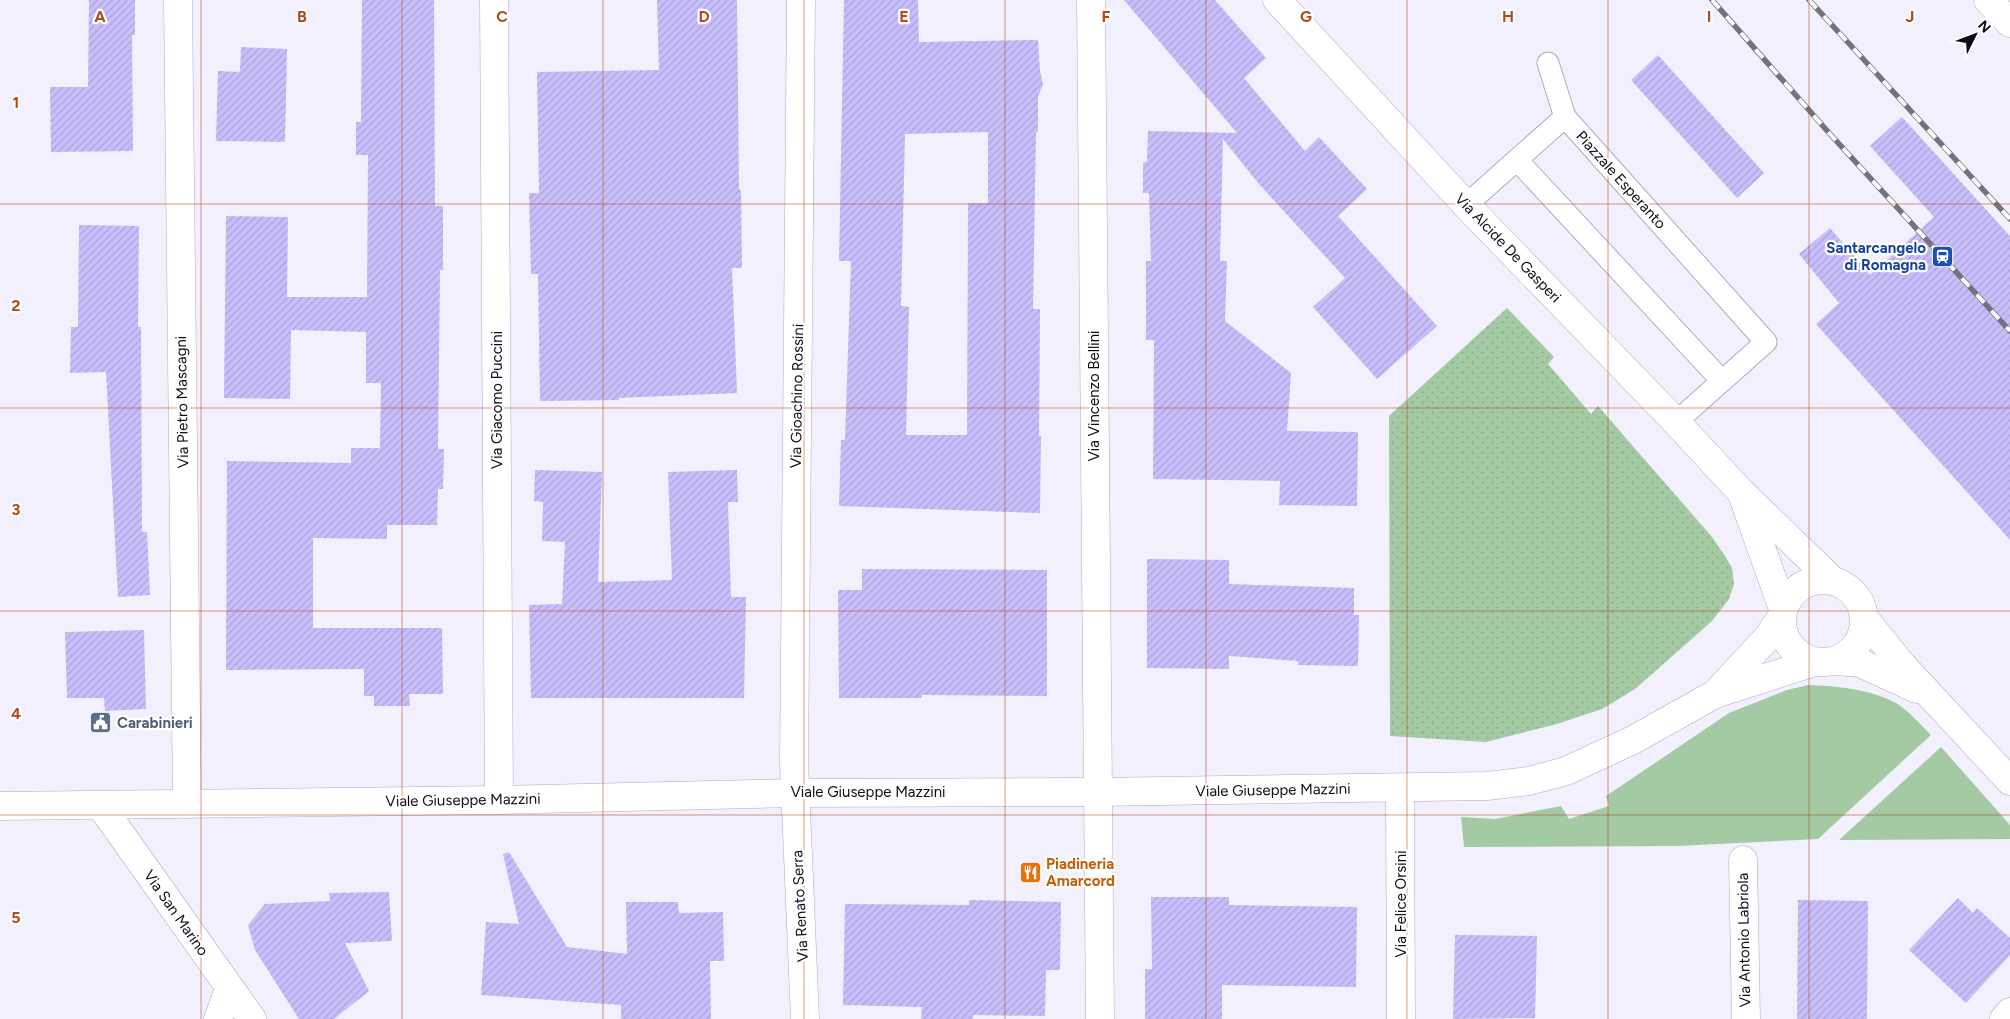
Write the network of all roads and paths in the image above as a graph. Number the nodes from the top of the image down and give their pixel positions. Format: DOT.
graph roads {
  1 [pos="178,0"];
  2 [pos="494,0"];
  3 [pos="801,0"];
  4 [pos="1091,0"];
  5 [pos="1277,0"];
  6 [pos="1988,0"];
  7 [pos="2010,23"];
  8 [pos="1548,63"];
  9 [pos="1565,117"];
  10 [pos="1517,160"];
  11 [pos="1466,205"];
  12 [pos="1722,381"];
  13 [pos="1676,422"];
  14 [pos="1742,493"];
  15 [pos="1833,581"];
  16 [pos="1783,613"];
  17 [pos="1865,618"];
  18 [pos="1826,662"];
  19 [pos="1715,694"];
  20 [pos="1935,700"];
  21 [pos="2010,781"];
  22 [pos="1400,789"];
  23 [pos="1097,792"];
  24 [pos="794,793"];
  25 [pos="498,800"];
  26 [pos="187,804"];
  27 [pos="0,806"];
  28 [pos="101,806"];
  29 [pos="1743,860"];
  30 [pos="229,989"];
  31 [pos="2010,1012"];
  32 [pos="218,1019"];
  33 [pos="252,1019"];
  34 [pos="805,1019"];
  35 [pos="1100,1019"];
  36 [pos="1401,1019"];
  37 [pos="1746,1019"];
  38 [pos="2004,1019"];
  1 -- 26 [label="street, Via Pietro Mascagni"];
  2 -- 25 [label="street, Via Giacomo Puccini"];
  3 -- 24 [label="street, Via Gioachino Rossini"];
  4 -- 23 [label="street, Via Vincenzo Bellini"];
  5 -- 11 [label="street, Via Alcide De Gasperi"];
  6 -- 7 [label="street"];
  8 -- 9 [label="lane"];
  9 -- 10 [label="lane, Piazzale Esperanto"];
  9 -- 12 [label="lane, Piazzale Esperanto"];
  10 -- 11 [label="lane, Piazzale Esperanto"];
  10 -- 12 [label="lane"];
  11 -- 13 [label="street, Via Alcide De Gasperi"];
  12 -- 13 [label="lane"];
  13 -- 14 [label="street, Via Alcide De Gasperi"];
  14 -- 15 [label="street, Via Alcide De Gasperi"];
  14 -- 16 [label="street, Via Alcide De Gasperi"];
  15 -- 16 [label="street"];
  15 -- 17 [label="street"];
  16 -- 18 [label="street"];
  16 -- 19 [label="street, Viale Giuseppe Mazzini"];
  17 -- 18 [label="street"];
  17 -- 20 [label="street"];
  18 -- 19 [label="street, Viale Giuseppe Mazzini"];
  18 -- 20 [label="street"];
  19 -- 22 [label="street, Viale Giuseppe Mazzini"];
  20 -- 21 [label="street"];
  22 -- 23 [label="street, Viale Giuseppe Mazzini"];
  22 -- 36 [label="street, Via Felice Orsini"];
  23 -- 24 [label="street, Viale Giuseppe Mazzini"];
  23 -- 35 [label="street, Via Vincenzo Bellini"];
  24 -- 25 [label="street, Viale Giuseppe Mazzini"];
  24 -- 34 [label="street, Via Renato Serra"];
  25 -- 26 [label="street, Viale Giuseppe Mazzini"];
  26 -- 28 [label="street, Viale Giuseppe Mazzini"];
  27 -- 28 [label="street, Viale Giuseppe Mazzini"];
  28 -- 30 [label="street, Via San Marino"];
  29 -- 37 [label="street, Via Antonio Labriola"];
  30 -- 32 [label="street"];
  30 -- 33 [label="street, Via San Marino"];
  31 -- 38 [label="street"];
}
